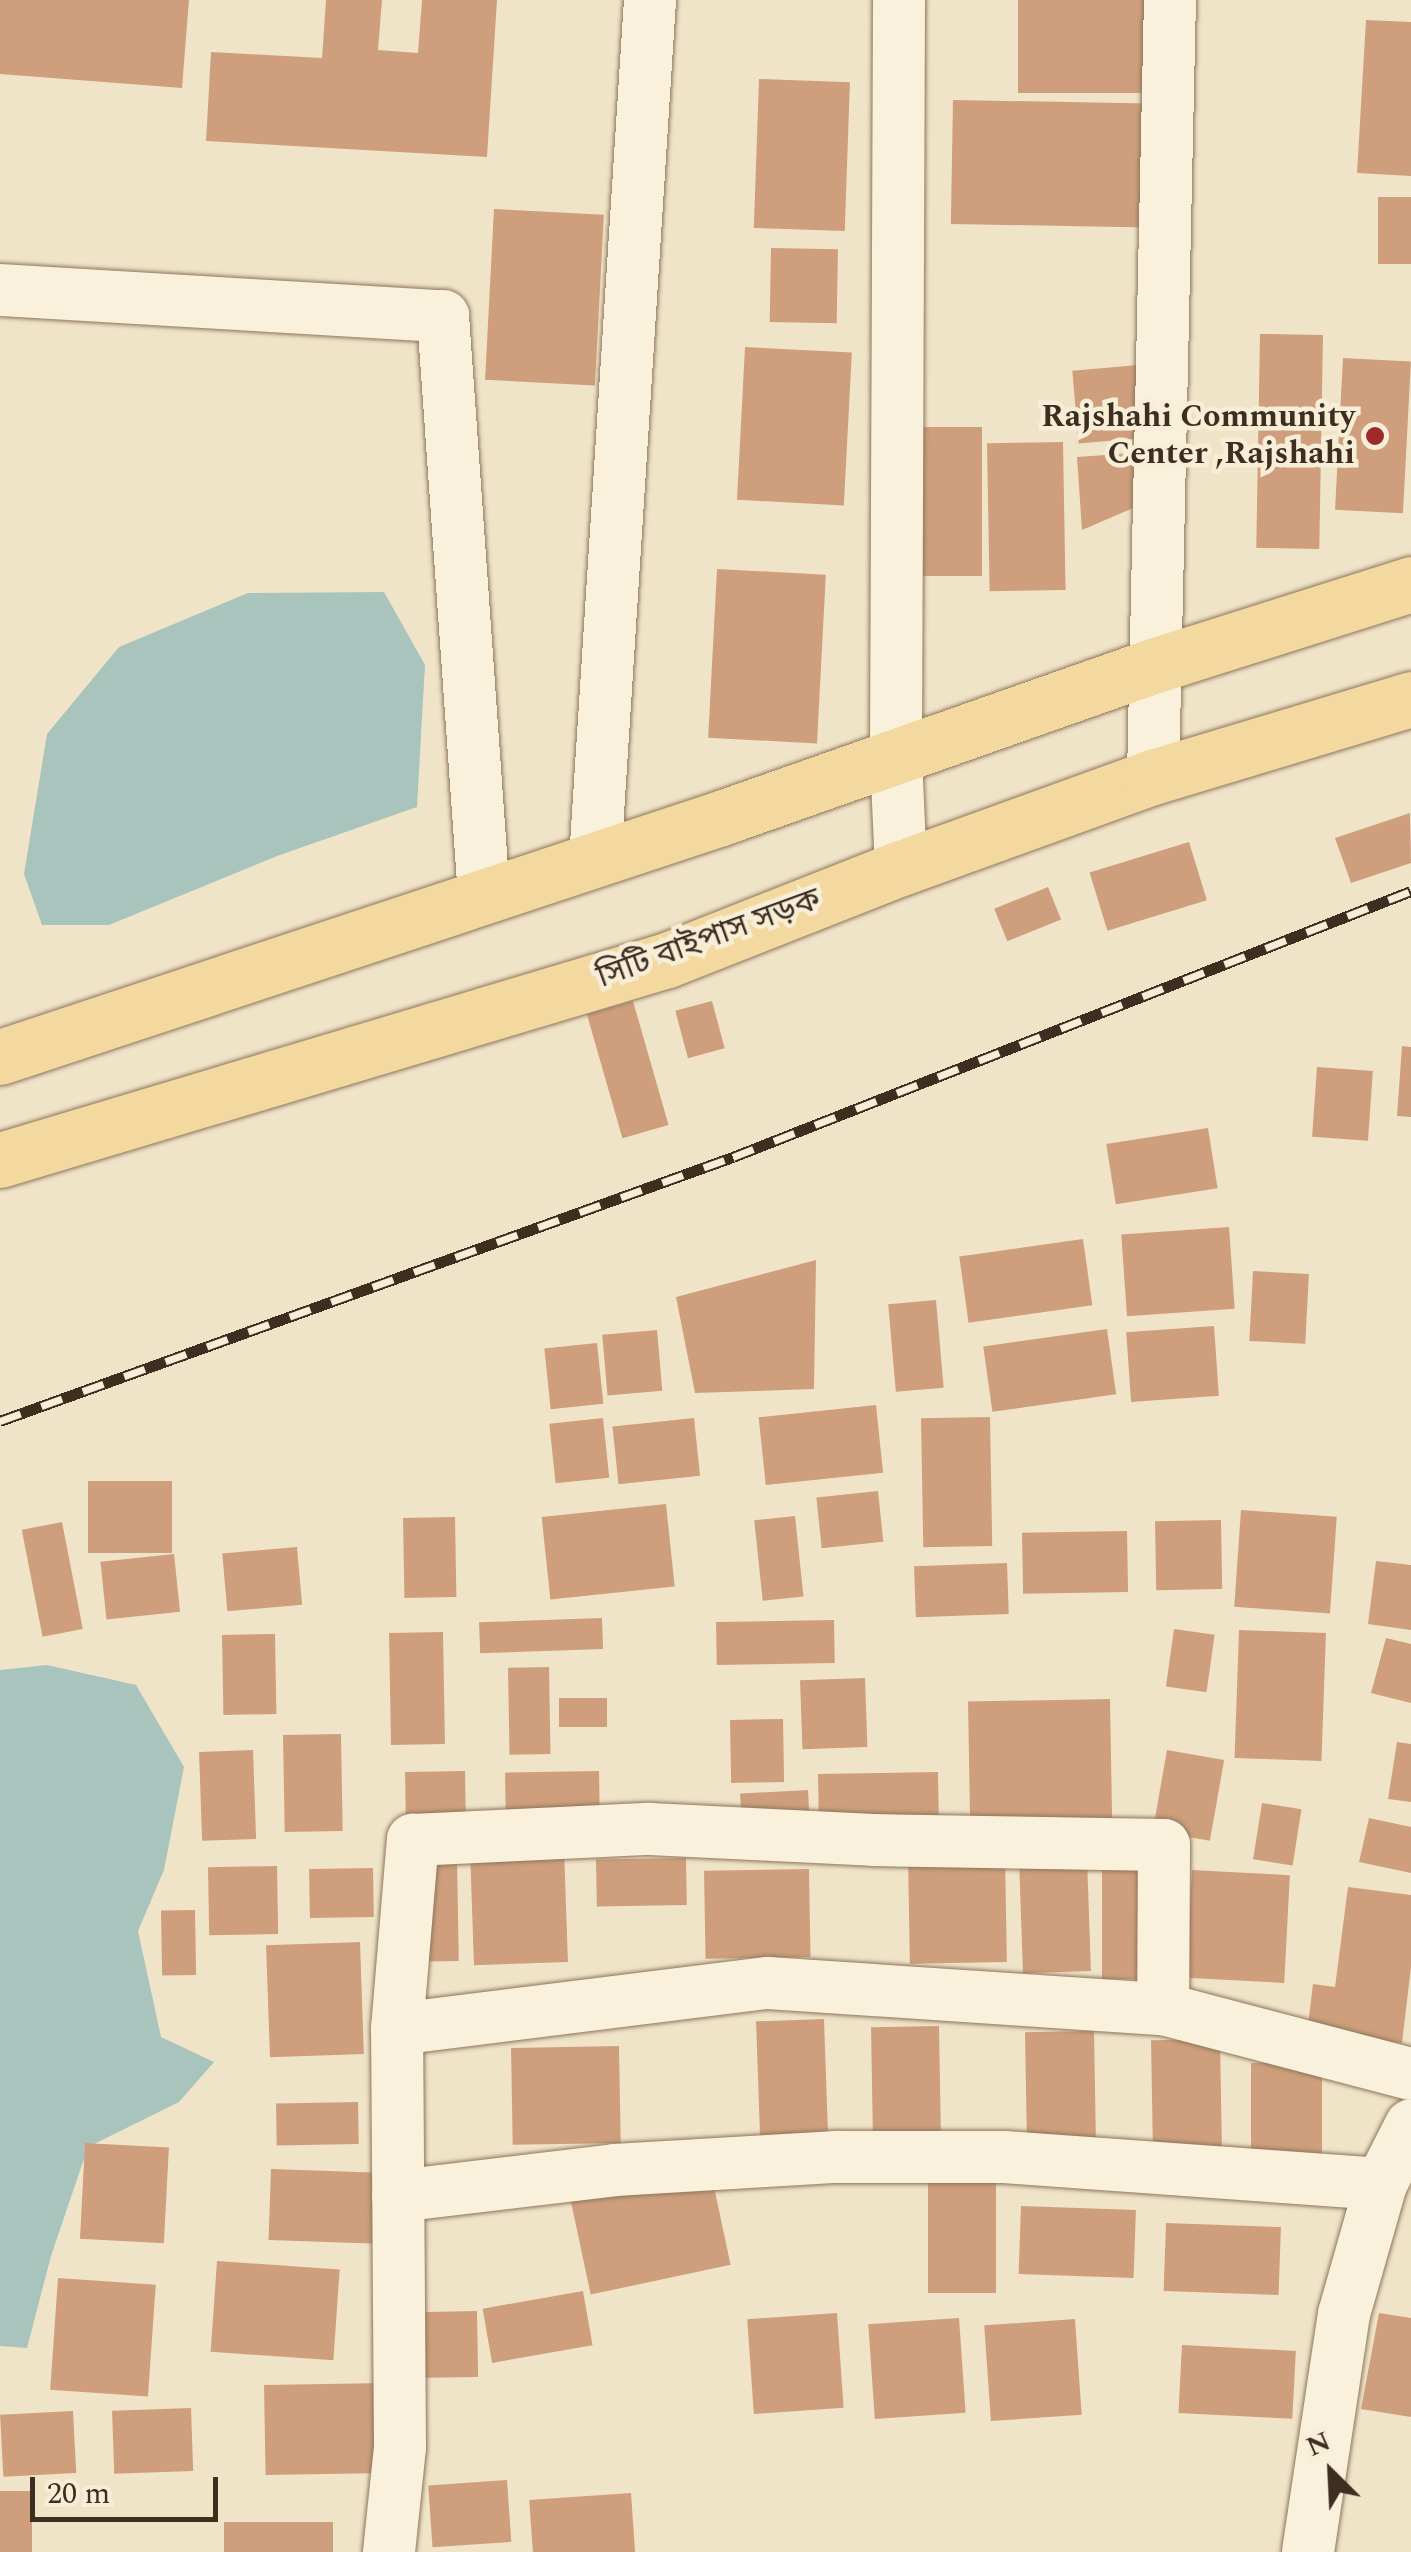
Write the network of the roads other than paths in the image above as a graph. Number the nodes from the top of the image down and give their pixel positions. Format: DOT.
graph roads {
  1 [pos="650,0"];
  2 [pos="899,0"];
  3 [pos="1170,0"];
  4 [pos="0,290"];
  5 [pos="1411,584"];
  6 [pos="1153,666"];
  7 [pos="1411,699"];
  8 [pos="896,758"];
  9 [pos="1153,777"];
  10 [pos="596,860"];
  11 [pos="901,868"];
  12 [pos="484,896"];
  13 [pos="0,1058"];
  14 [pos="0,1160"];
  15 [pos="1163,2008"];
  16 [pos="397,2030"];
  17 [pos="1411,2074"];
  18 [pos="1411,2124"];
  19 [pos="1380,2184"];
  20 [pos="398,2196"];
  21 [pos="389,2552"];
  22 [pos="1308,2552"];
  1 -- 10 [label="street"];
  2 -- 8 [label="street"];
  3 -- 6 [label="street"];
  4 -- 12 [label="street"];
  5 -- 6 [label="main road"];
  6 -- 8 [label="main road"];
  6 -- 9 [label="street"];
  7 -- 9 [label="main road, সিটি বাইপাস সড়ক"];
  8 -- 10 [label="main road"];
  8 -- 11 [label="street"];
  9 -- 11 [label="main road, সিটি বাইপাস সড়ক"];
  10 -- 12 [label="main road"];
  11 -- 14 [label="main road, সিটি বাইপাস সড়ক"];
  12 -- 13 [label="main road"];
  15 -- 16 [label="street"];
  15 -- 16 [label="street"];
  15 -- 17 [label="street"];
  16 -- 20 [label="street"];
  18 -- 19 [label="street"];
  19 -- 20 [label="street"];
  19 -- 22 [label="street"];
  20 -- 21 [label="street"];
}
